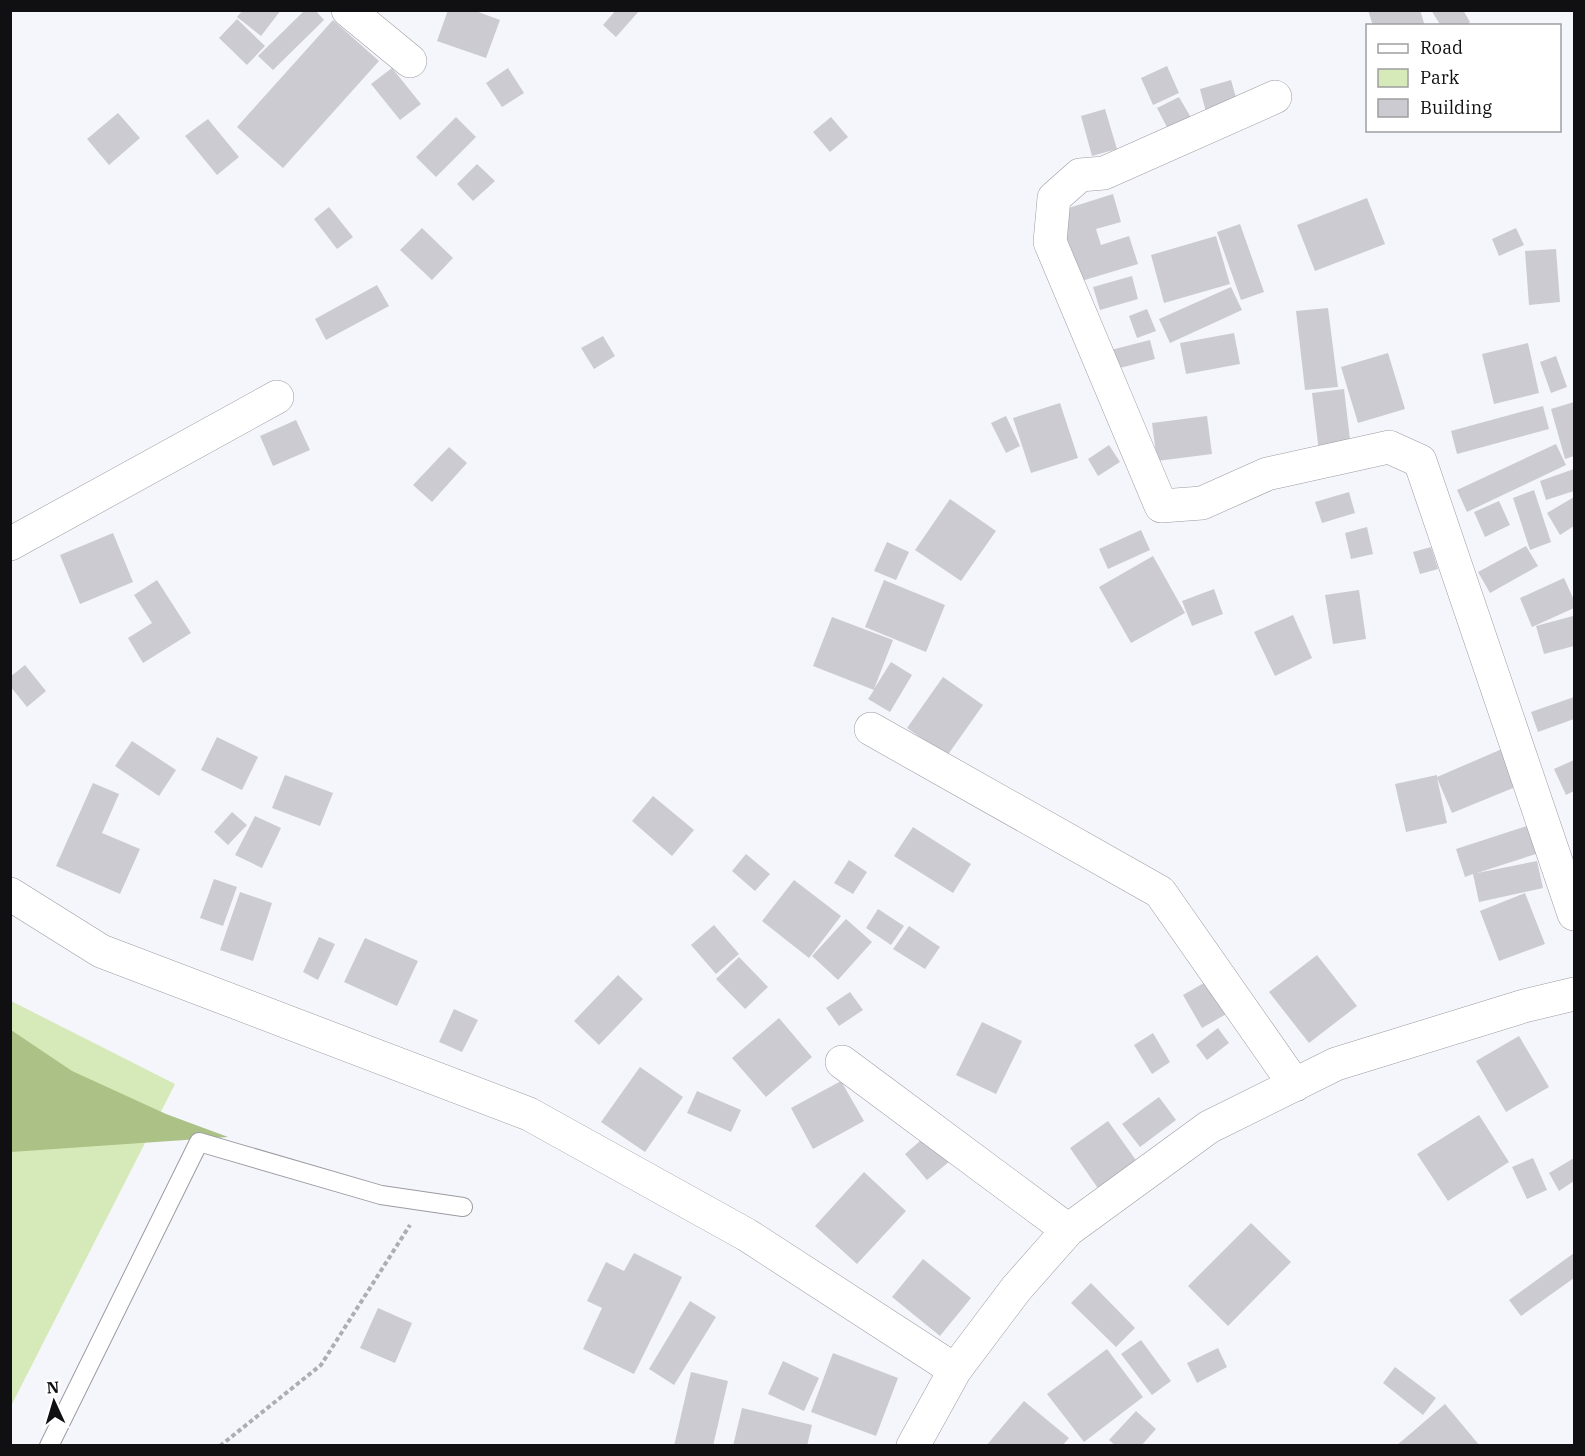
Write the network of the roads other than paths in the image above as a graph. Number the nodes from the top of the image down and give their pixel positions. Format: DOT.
graph roads {
  1 [pos="348,10"];
  2 [pos="410,61"];
  3 [pos="1275,97"];
  4 [pos="277,397"];
  5 [pos="10,544"];
  6 [pos="871,729"];
  7 [pos="10,894"];
  8 [pos="1575,914"];
  9 [pos="1575,994"];
  10 [pos="842,1062"];
  11 [pos="1295,1085"];
  12 [pos="463,1207"];
  13 [pos="1068,1230"];
  14 [pos="954,1370"];
  15 [pos="49,1446"];
  16 [pos="913,1446"];
  1 -- 2 [label="street"];
  3 -- 8 [label="street"];
  4 -- 5 [label="street"];
  6 -- 11 [label="street"];
  7 -- 14 [label="street"];
  9 -- 11 [label="street"];
  10 -- 13 [label="street"];
  11 -- 13 [label="street"];
  12 -- 15 [label="lane"];
  13 -- 14 [label="street"];
  14 -- 16 [label="street"];
}
